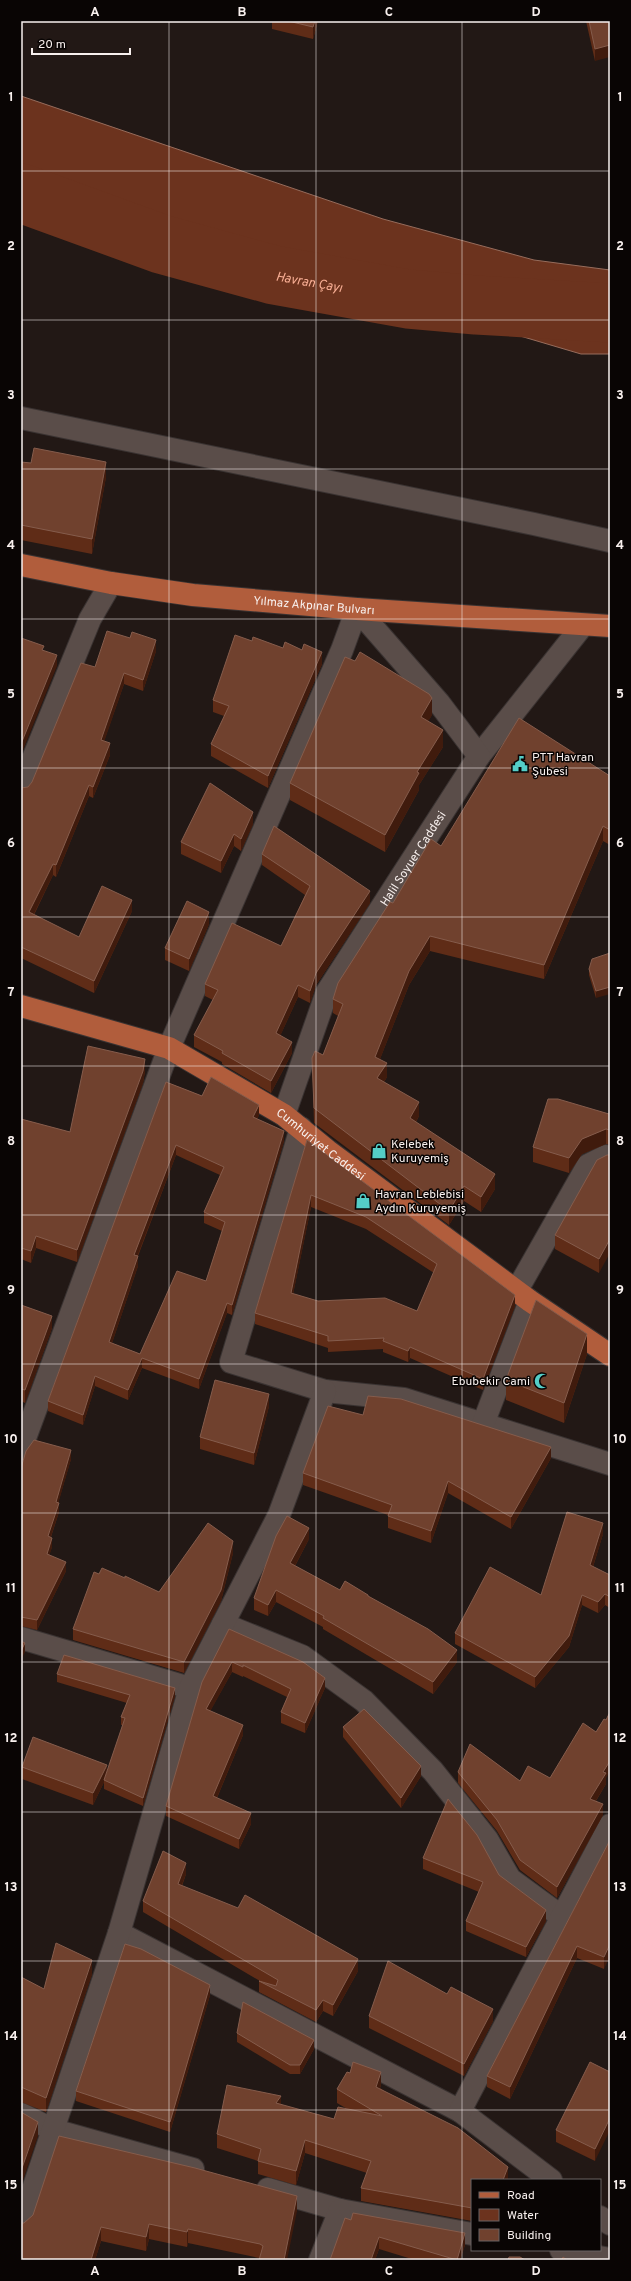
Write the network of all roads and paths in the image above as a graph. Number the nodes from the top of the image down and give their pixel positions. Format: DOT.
graph roads {
  1 [pos="21,418"];
  2 [pos="610,542"];
  3 [pos="21,565"];
  4 [pos="112,583"];
  5 [pos="357,609"];
  6 [pos="583,625"];
  7 [pos="610,626"];
  8 [pos="479,756"];
  9 [pos="21,788"];
  10 [pos="21,1006"];
  11 [pos="169,1048"];
  12 [pos="293,1121"];
  13 [pos="610,1158"];
  14 [pos="524,1296"];
  15 [pos="610,1355"];
  16 [pos="325,1391"];
  17 [pos="483,1424"];
  18 [pos="21,1449"];
  19 [pos="610,1464"];
  20 [pos="223,1624"];
  21 [pos="21,1638"];
  22 [pos="190,1688"];
  23 [pos="610,1825"];
  24 [pos="562,1918"];
  25 [pos="118,1933"];
  26 [pos="460,2111"];
  27 [pos="21,2114"];
  28 [pos="54,2130"];
  29 [pos="212,2174"];
  30 [pos="550,2179"];
  31 [pos="250,2184"];
  32 [pos="340,2210"];
  33 [pos="601,2218"];
  34 [pos="610,2224"];
  35 [pos="21,2225"];
  36 [pos="471,2234"];
  37 [pos="566,2251"];
  38 [pos="610,2259"];
  39 [pos="320,2260"];
  1 -- 2 [label="street"];
  3 -- 4 [label="main road, Yılmaz Akpınar Bulvarı"];
  4 -- 5 [label="main road, Yılmaz Akpınar Bulvarı"];
  4 -- 9 [label="street"];
  5 -- 6 [label="main road, Yılmaz Akpınar Bulvarı"];
  5 -- 8 [label="street"];
  5 -- 11 [label="street"];
  6 -- 7 [label="main road, Yılmaz Akpınar Bulvarı"];
  6 -- 8 [label="street, Halil Soyuer Caddesi"];
  8 -- 12 [label="street, Halil Soyuer Caddesi"];
  10 -- 11 [label="main road, Cumhuriyet Caddesi"];
  11 -- 12 [label="main road, Cumhuriyet Caddesi"];
  11 -- 18 [label="street"];
  12 -- 14 [label="main road, Cumhuriyet Caddesi"];
  12 -- 16 [label="street, Halil Soyuer Caddesi"];
  13 -- 14 [label="street"];
  14 -- 15 [label="main road, Cumhuriyet Caddesi"];
  14 -- 17 [label="street"];
  16 -- 17 [label="street"];
  16 -- 20 [label="street"];
  17 -- 19 [label="street"];
  20 -- 22 [label="street"];
  20 -- 24 [label="street"];
  21 -- 22 [label="street"];
  22 -- 25 [label="street"];
  23 -- 24 [label="street"];
  24 -- 26 [label="street"];
  25 -- 26 [label="street"];
  25 -- 28 [label="street"];
  26 -- 30 [label="street"];
  27 -- 28 [label="street"];
  28 -- 29 [label="street"];
  28 -- 35 [label="street"];
  31 -- 32 [label="street"];
  32 -- 36 [label="street"];
  32 -- 39 [label="street"];
  33 -- 34 [label="street"];
  37 -- 38 [label="street"];
}
